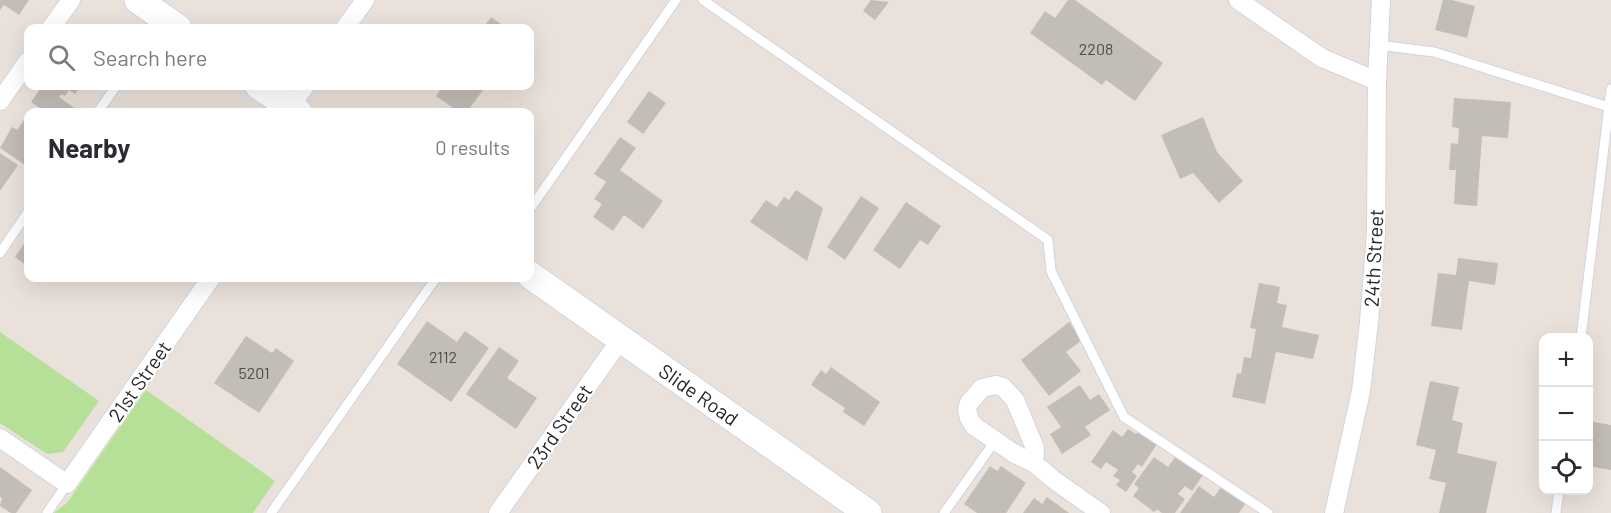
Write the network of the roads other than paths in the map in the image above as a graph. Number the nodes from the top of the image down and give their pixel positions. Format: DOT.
graph roads {
  1 [pos="71,0"];
  2 [pos="138,0"];
  3 [pos="365,0"];
  4 [pos="676,0"];
  5 [pos="703,0"];
  6 [pos="1238,0"];
  7 [pos="1381,0"];
  8 [pos="54,24"];
  9 [pos="165,24"];
  10 [pos="348,24"];
  11 [pos="1378,45"];
  12 [pos="24,67"];
  13 [pos="1377,81"];
  14 [pos="1611,89"];
  15 [pos="113,90"];
  16 [pos="270,90"];
  17 [pos="0,101"];
  18 [pos="298,102"];
  19 [pos="1609,107"];
  20 [pos="101,108"];
  21 [pos="534,203"];
  22 [pos="24,218"];
  23 [pos="0,253"];
  24 [pos="534,278"];
  25 [pos="208,282"];
  26 [pos="433,282"];
  27 [pos="1582,333"];
  28 [pos="621,339"];
  29 [pos="0,438"];
  30 [pos="995,441"];
  31 [pos="1034,464"];
  32 [pos="67,484"];
  33 [pos="1558,495"];
  34 [pos="47,513"];
  35 [pos="271,513"];
  36 [pos="498,513"];
  37 [pos="868,513"];
  38 [pos="944,513"];
  39 [pos="1101,513"];
  40 [pos="1268,513"];
  41 [pos="1334,513"];
  42 [pos="1556,513"];
  1 -- 8 [label="street"];
  2 -- 9 [label="main road"];
  3 -- 10 [label="street"];
  4 -- 21 [label="lane"];
  5 -- 40 [label="lane"];
  6 -- 13 [label="street"];
  7 -- 11 [label="street, 24th Street"];
  11 -- 13 [label="street, 24th Street"];
  11 -- 19 [label="lane"];
  12 -- 17 [label="street"];
  13 -- 41 [label="street, 24th Street"];
  14 -- 19 [label="lane"];
  15 -- 20 [label="lane"];
  16 -- 18 [label="main road"];
  19 -- 27 [label="lane"];
  22 -- 23 [label="lane"];
  24 -- 28 [label="main road, Slide Road"];
  25 -- 32 [label="street, 21st Street"];
  26 -- 35 [label="lane"];
  28 -- 36 [label="street, 23rd Street"];
  28 -- 37 [label="main road, Slide Road"];
  29 -- 32 [label="street"];
  30 -- 31 [label="street"];
  30 -- 31 [label="street"];
  30 -- 38 [label="lane"];
  31 -- 39 [label="street"];
  32 -- 34 [label="lane"];
  33 -- 42 [label="lane"];
}
